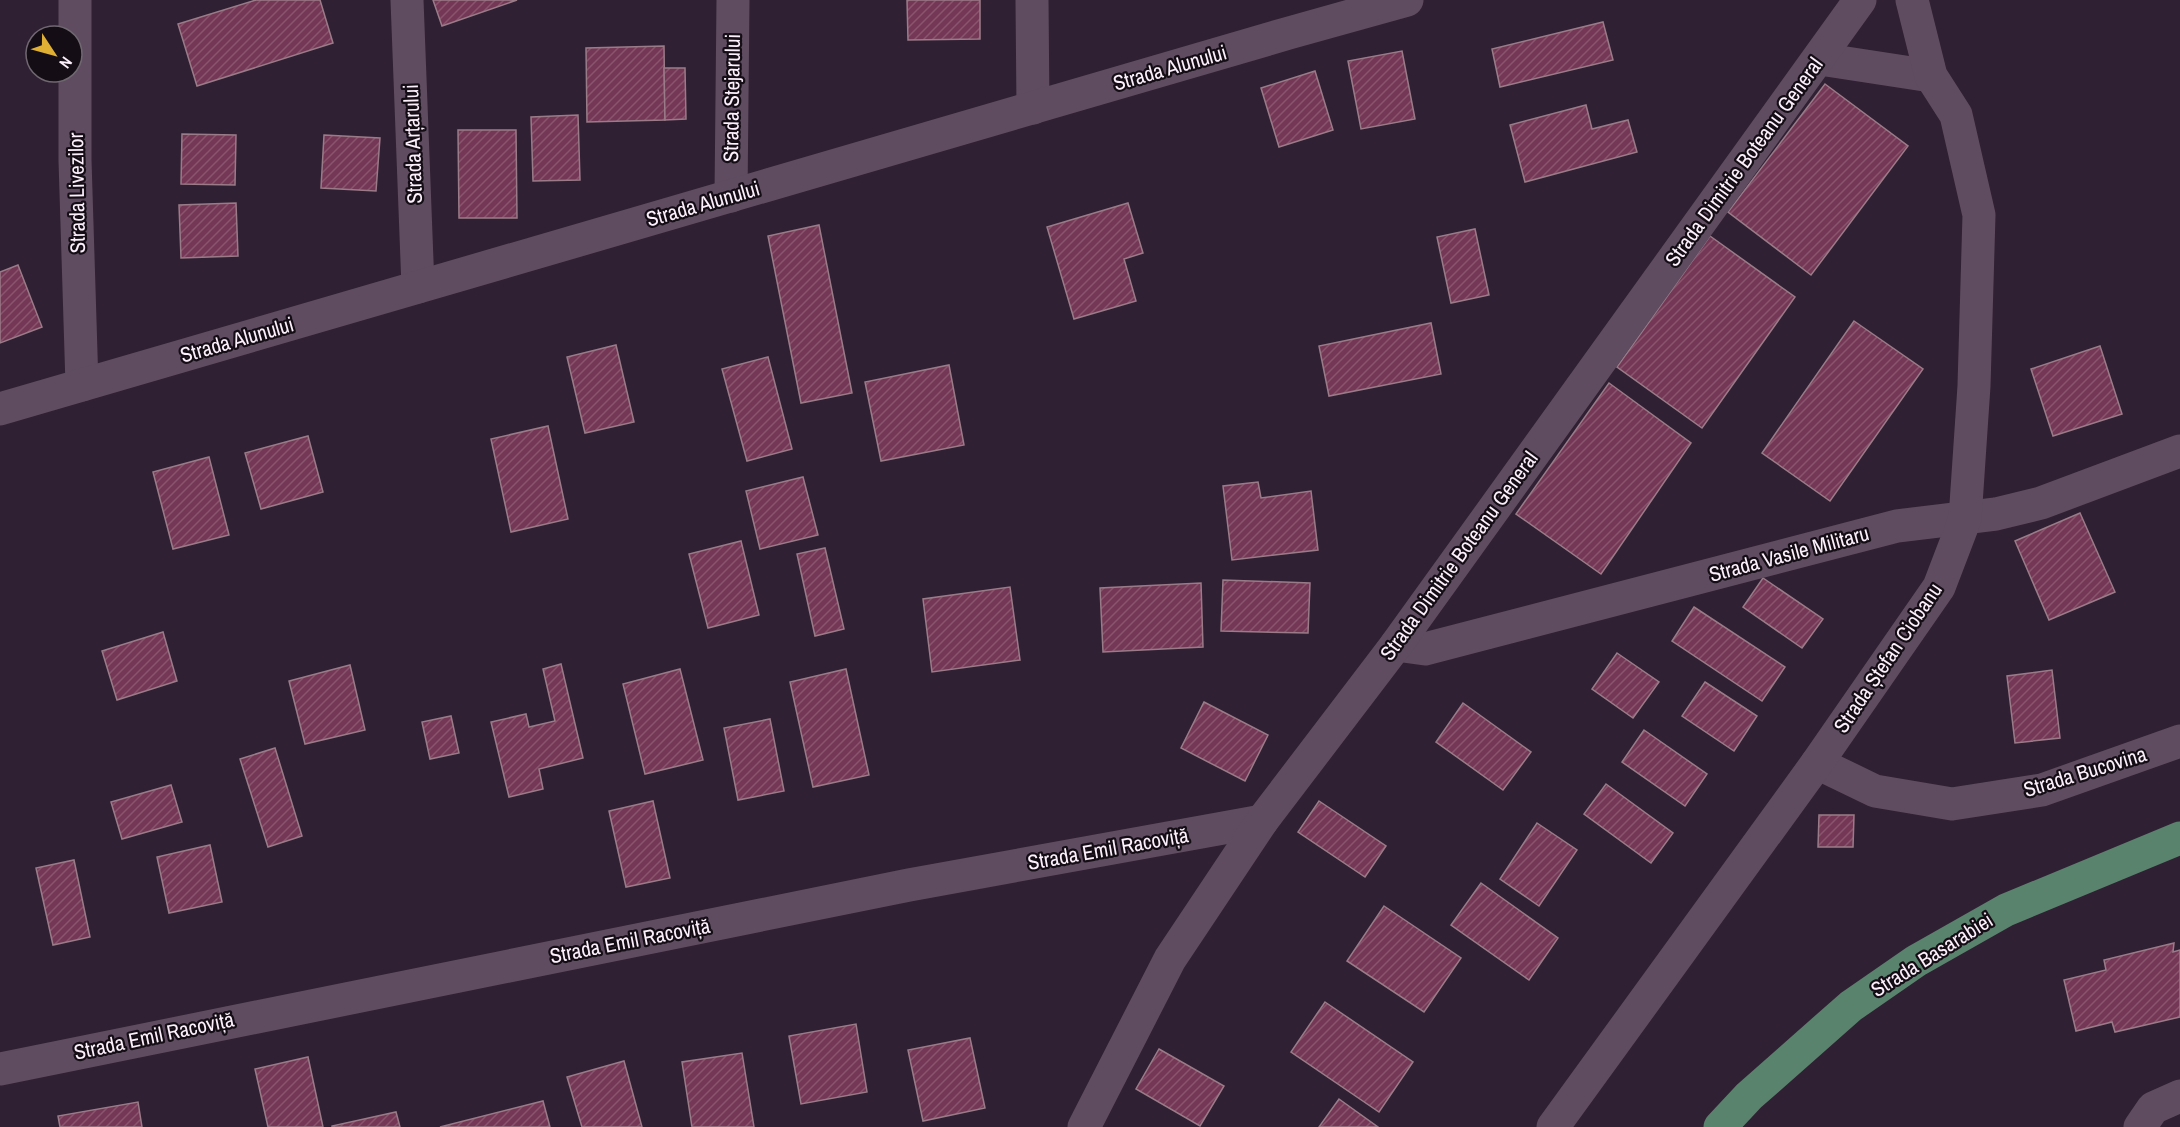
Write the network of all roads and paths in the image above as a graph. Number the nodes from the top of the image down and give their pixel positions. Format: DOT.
graph roads {
  1 [pos="75,0"];
  2 [pos="407,0"];
  3 [pos="733,0"];
  4 [pos="1032,0"];
  5 [pos="1407,0"];
  6 [pos="1860,0"];
  7 [pos="1912,0"];
  8 [pos="1335,10"];
  9 [pos="1820,59"];
  10 [pos="1931,76"];
  11 [pos="1033,108"];
  12 [pos="731,196"];
  13 [pos="418,287"];
  14 [pos="82,385"];
  15 [pos="0,409"];
  16 [pos="2180,451"];
  17 [pos="1965,519"];
  18 [pos="1396,645"];
  19 [pos="2180,741"];
  20 [pos="1817,763"];
  21 [pos="1262,821"];
  22 [pos="2180,838"];
  23 [pos="0,1069"];
  24 [pos="2180,1096"];
  25 [pos="1084,1127"];
  26 [pos="1553,1127"];
  27 [pos="1720,1127"];
  28 [pos="2140,1127"];
  1 -- 14 [label="street, Strada Livezilor"];
  2 -- 13 [label="street, Strada Arțarului"];
  3 -- 12 [label="street, Strada Stejarului"];
  4 -- 11 [label="street"];
  5 -- 8 [label="street, Strada Alunului"];
  6 -- 9 [label="street, Strada Dimitrie Boteanu General"];
  7 -- 10 [label="street, Strada Ștefan Ciobanu"];
  8 -- 11 [label="street, Strada Alunului"];
  9 -- 10 [label="street"];
  9 -- 18 [label="street, Strada Dimitrie Boteanu General"];
  10 -- 17 [label="street, Strada Ștefan Ciobanu"];
  11 -- 12 [label="street, Strada Alunului"];
  12 -- 13 [label="street, Strada Alunului"];
  13 -- 14 [label="street, Strada Alunului"];
  14 -- 15 [label="street, Strada Alunului"];
  16 -- 17 [label="street, Strada Vasile Militaru"];
  17 -- 18 [label="street, Strada Vasile Militaru"];
  17 -- 20 [label="street, Strada Ștefan Ciobanu"];
  18 -- 21 [label="street, Strada Dimitrie Boteanu General"];
  19 -- 20 [label="street, Strada Bucovina"];
  20 -- 26 [label="street, Strada Ștefan Ciobanu"];
  21 -- 23 [label="street, Strada Emil Racoviță"];
  21 -- 25 [label="street, Strada Dimitrie Boteanu General"];
  22 -- 27 [label="main road, Strada Basarabiei"];
  24 -- 28 [label="street"];
}
